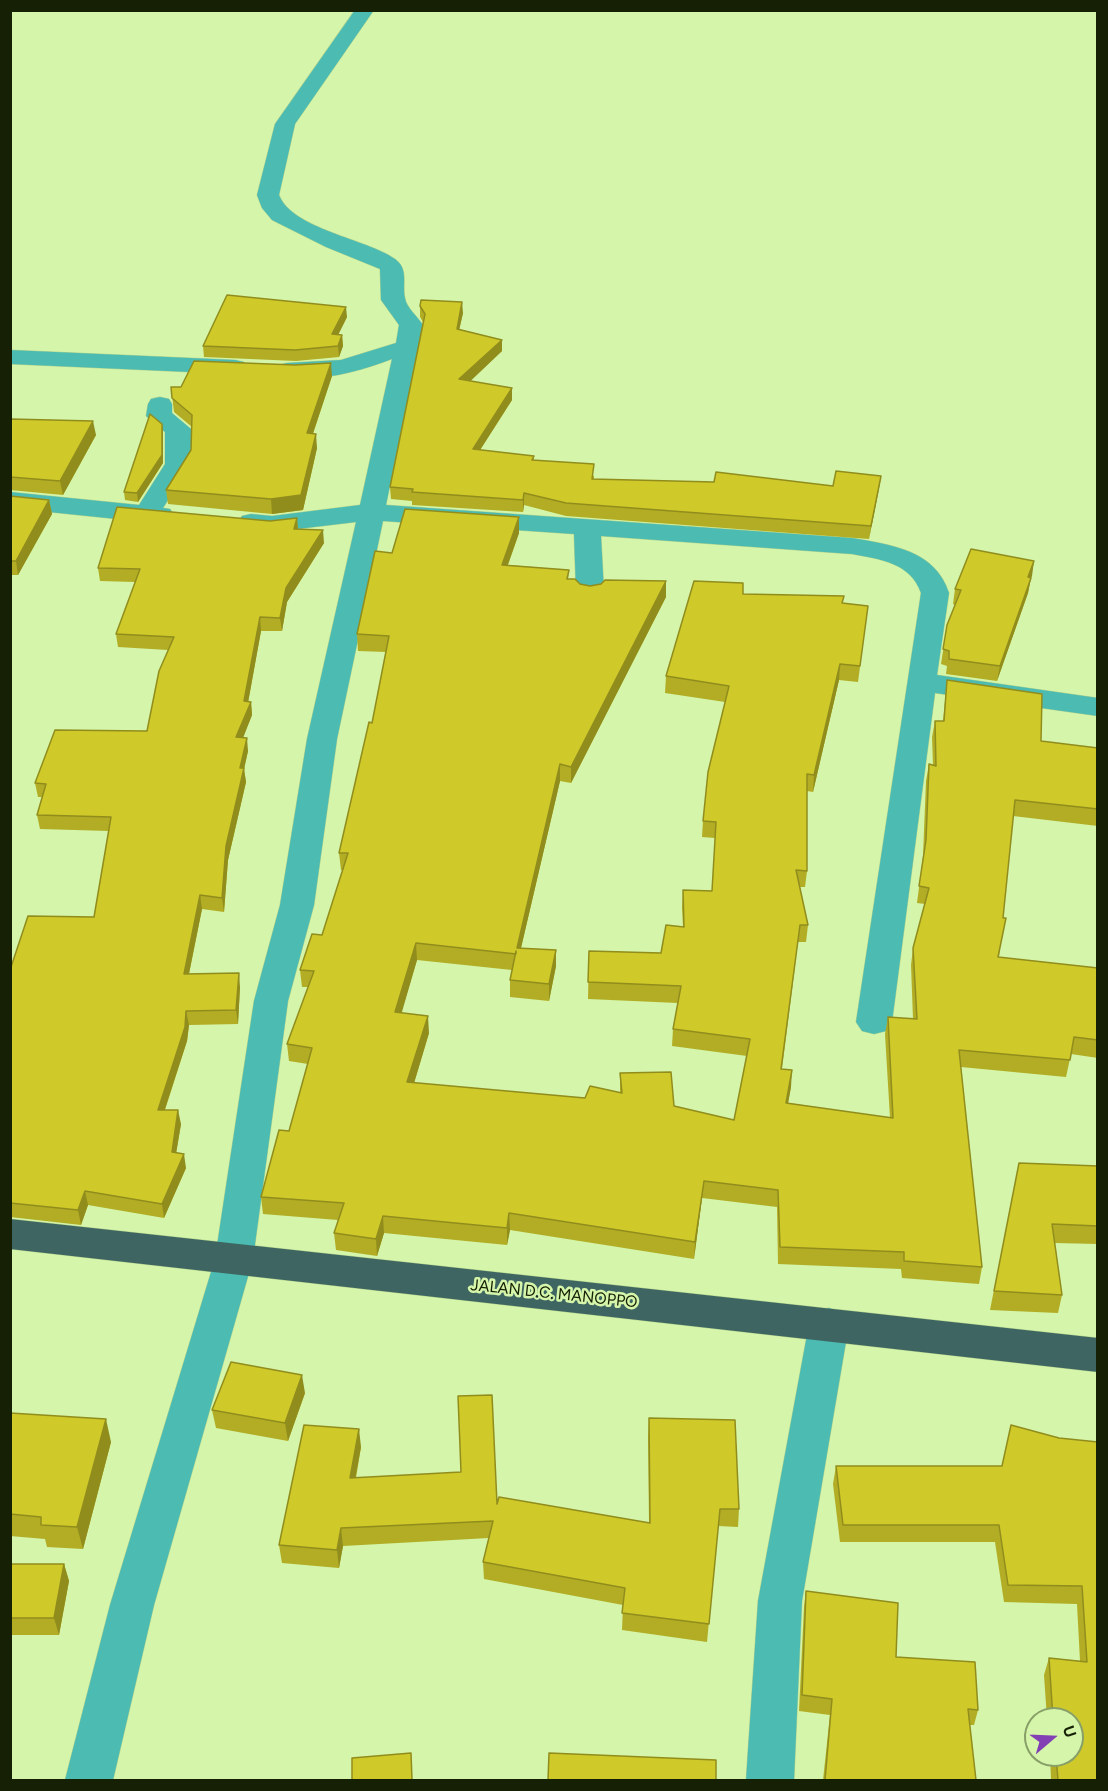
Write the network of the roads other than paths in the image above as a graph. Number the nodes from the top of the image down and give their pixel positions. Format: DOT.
graph roads {
  1 [pos="365,10"];
  2 [pos="407,348"];
  3 [pos="10,357"];
  4 [pos="160,404"];
  5 [pos="10,500"];
  6 [pos="371,512"];
  7 [pos="147,514"];
  8 [pos="192,518"];
  9 [pos="226,520"];
  10 [pos="586,527"];
  11 [pos="590,592"];
  12 [pos="921,682"];
  13 [pos="1098,706"];
  14 [pos="874,1022"];
  15 [pos="10,1234"];
  16 [pos="234,1259"];
  17 [pos="829,1324"];
  18 [pos="1098,1355"];
  19 [pos="89,1780"];
  20 [pos="770,1780"];
  1 -- 2 [label="street"];
  2 -- 3 [label="street"];
  2 -- 6 [label="street"];
  4 -- 7 [label="street"];
  5 -- 7 [label="street"];
  6 -- 9 [label="street"];
  6 -- 10 [label="street"];
  6 -- 16 [label="street"];
  7 -- 8 [label="street"];
  10 -- 11 [label="street"];
  10 -- 12 [label="street"];
  12 -- 13 [label="street"];
  12 -- 14 [label="street"];
  15 -- 16 [label="highway, JALAN D.C. MANOPPO"];
  16 -- 17 [label="highway, JALAN D.C. MANOPPO"];
  16 -- 19 [label="street"];
  17 -- 18 [label="highway, JALAN D.C. MANOPPO"];
  17 -- 20 [label="street"];
}
